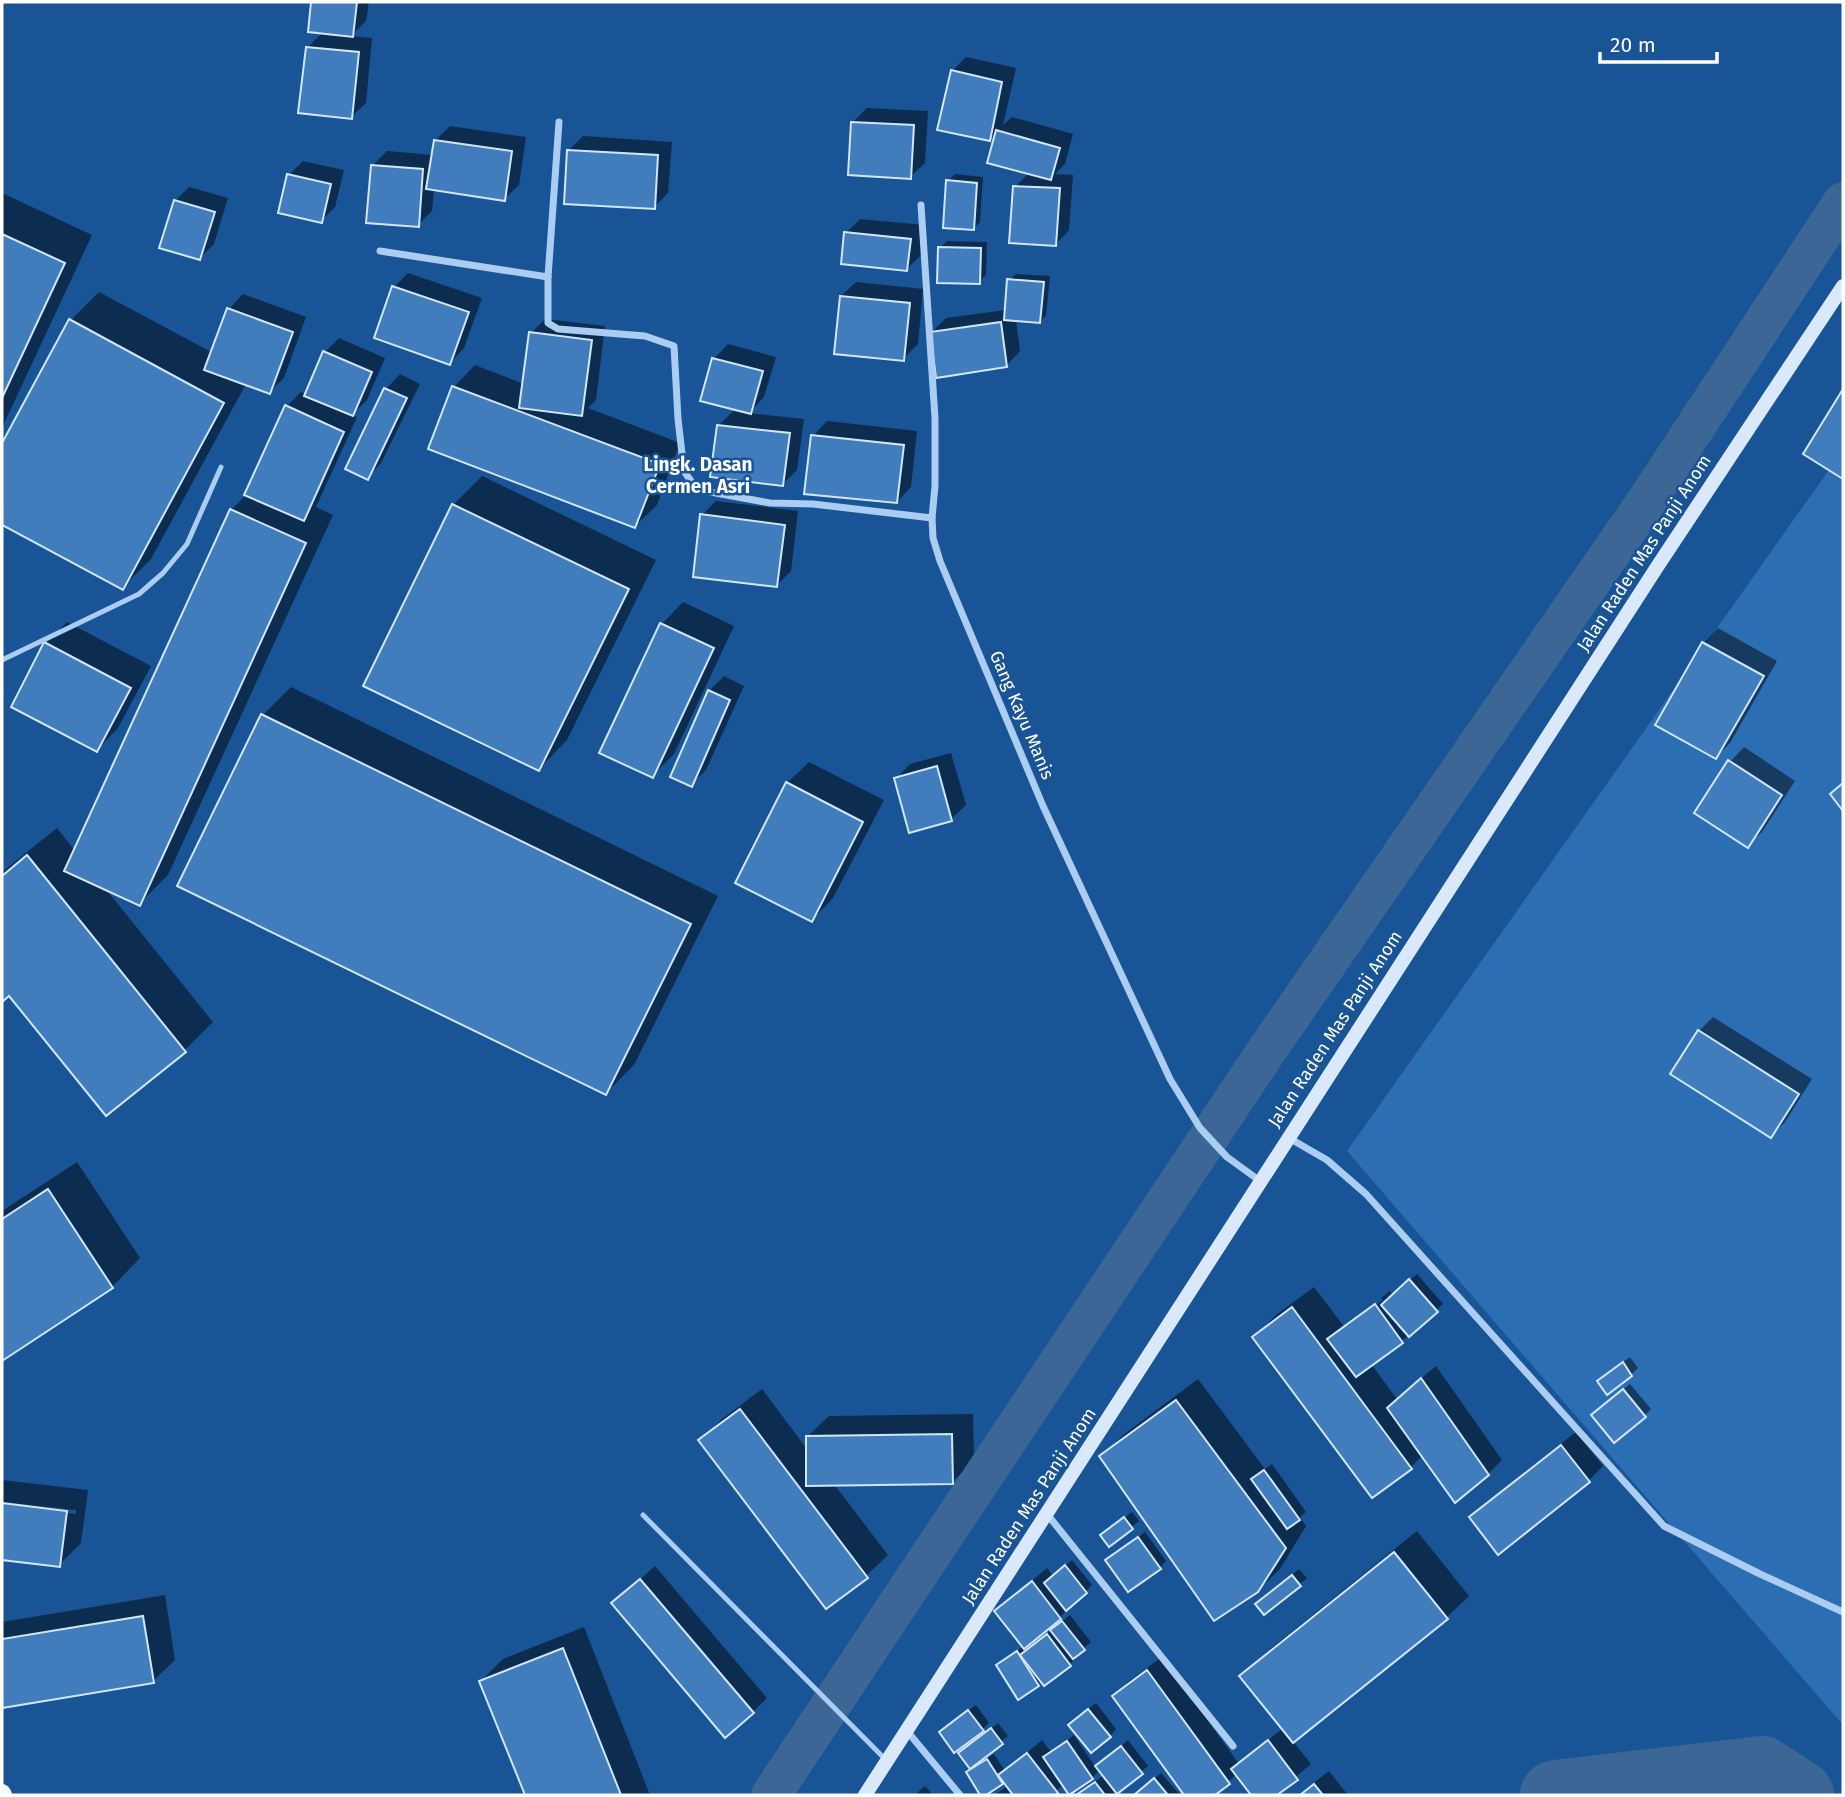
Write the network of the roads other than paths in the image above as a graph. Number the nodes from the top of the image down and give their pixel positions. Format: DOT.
graph roads {
  1 [pos="559,122"];
  2 [pos="921,205"];
  3 [pos="380,251"];
  4 [pos="548,277"];
  5 [pos="1843,286"];
  6 [pos="221,467"];
  7 [pos="932,518"];
  8 [pos="2,660"];
  9 [pos="1288,1138"];
  10 [pos="1259,1181"];
  11 [pos="1047,1514"];
  12 [pos="643,1515"];
  13 [pos="1843,1612"];
  14 [pos="907,1731"];
  15 [pos="1233,1746"];
  16 [pos="887,1762"];
  17 [pos="865,1795"];
  18 [pos="960,1795"];
  1 -- 4 [label="street"];
  2 -- 7 [label="street, Gang Kayu Manis"];
  3 -- 4 [label="street"];
  4 -- 7 [label="street"];
  5 -- 9 [label="street, Jalan Raden Mas Panji Anom"];
  6 -- 8 [label="lane"];
  7 -- 10 [label="street, Gang Kayu Manis"];
  9 -- 10 [label="street, Jalan Raden Mas Panji Anom"];
  9 -- 13 [label="street"];
  10 -- 11 [label="street, Jalan Raden Mas Panji Anom"];
  11 -- 14 [label="street, Jalan Raden Mas Panji Anom"];
  11 -- 15 [label="street"];
  12 -- 16 [label="lane"];
  14 -- 16 [label="street, Jalan Raden Mas Panji Anom"];
  14 -- 18 [label="street"];
  16 -- 17 [label="street, Jalan Raden Mas Panji Anom"];
}
